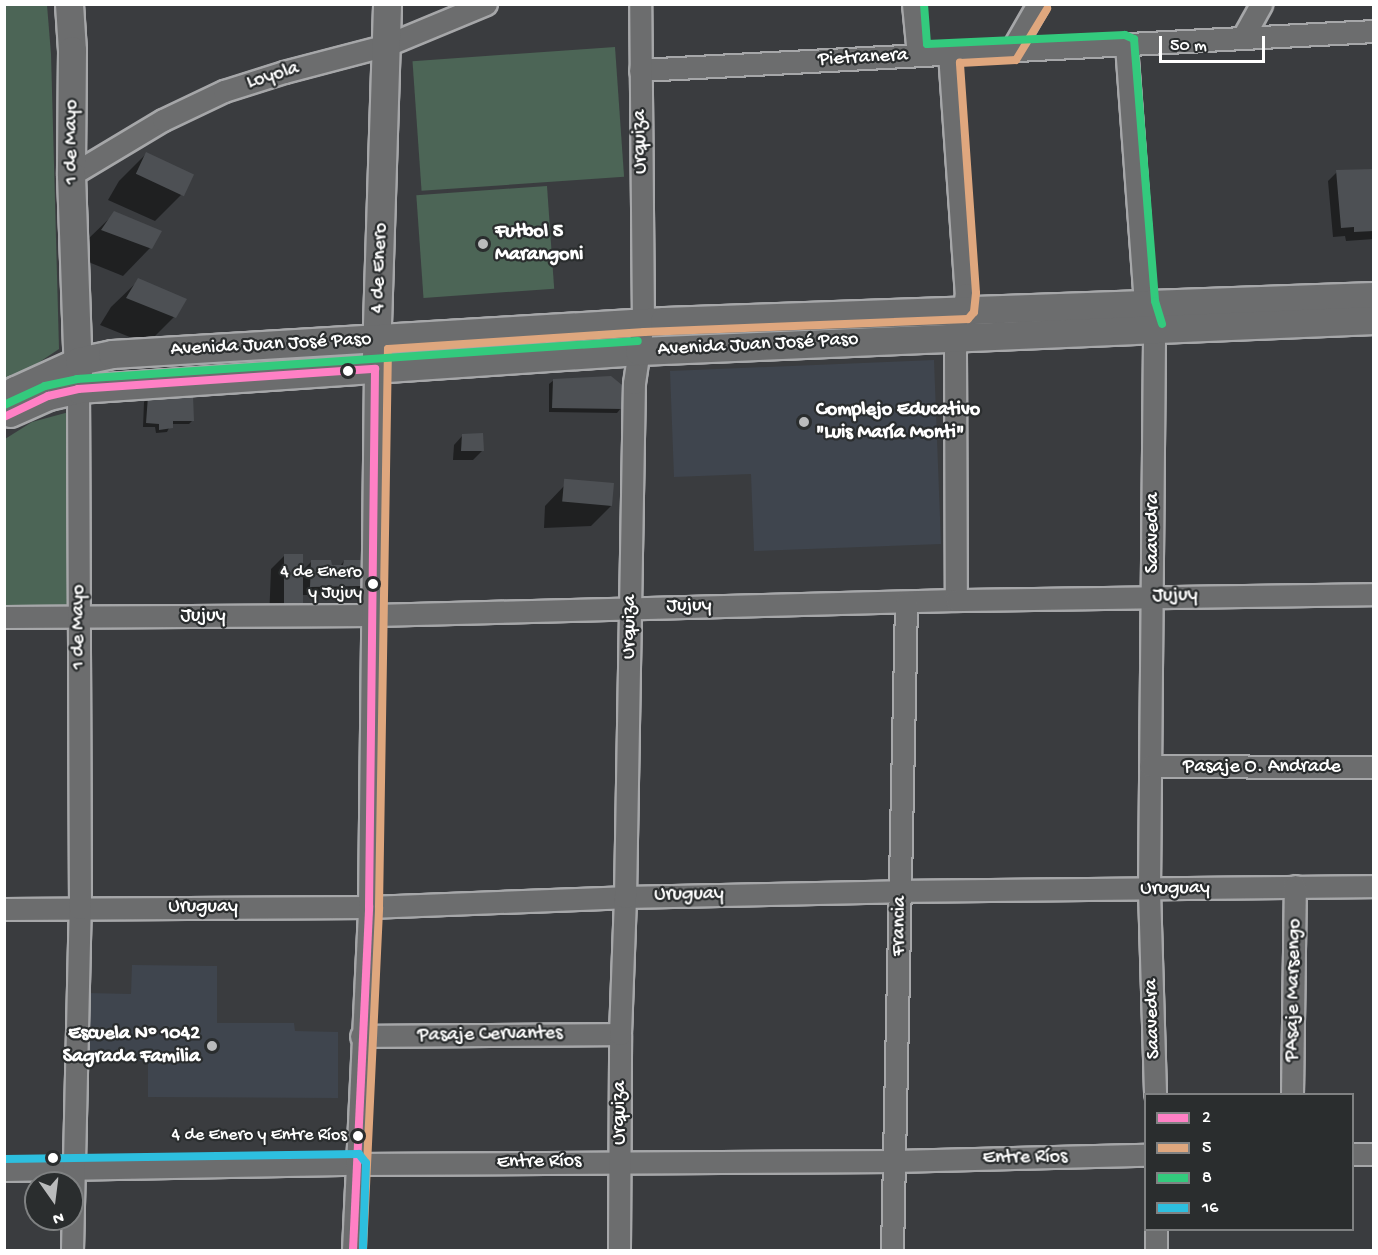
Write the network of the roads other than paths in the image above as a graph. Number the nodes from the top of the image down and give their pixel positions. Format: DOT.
graph roads {
  1 [pos="69,4"];
  2 [pos="387,4"];
  3 [pos="486,4"];
  4 [pos="640,4"];
  5 [pos="913,4"];
  6 [pos="1038,4"];
  7 [pos="1261,4"];
  8 [pos="1374,31"];
  9 [pos="1243,37"];
  10 [pos="387,45"];
  11 [pos="1126,45"];
  12 [pos="1011,51"];
  13 [pos="949,53"];
  14 [pos="918,55"];
  15 [pos="640,70"];
  16 [pos="71,175"];
  17 [pos="1374,296"];
  18 [pos="964,309"];
  19 [pos="1149,315"];
  20 [pos="1374,320"];
  21 [pos="643,322"];
  22 [pos="959,336"];
  23 [pos="378,339"];
  24 [pos="639,351"];
  25 [pos="79,361"];
  26 [pos="375,369"];
  27 [pos="78,389"];
  28 [pos="4,398"];
  29 [pos="4,417"];
  30 [pos="1374,594"];
  31 [pos="1152,596"];
  32 [pos="956,600"];
  33 [pos="906,602"];
  34 [pos="631,608"];
  35 [pos="374,615"];
  36 [pos="4,617"];
  37 [pos="79,617"];
  38 [pos="1150,766"];
  39 [pos="1374,767"];
  40 [pos="1295,886"];
  41 [pos="1374,886"];
  42 [pos="1149,890"];
  43 [pos="901,891"];
  44 [pos="625,897"];
  45 [pos="369,907"];
  46 [pos="80,908"];
  47 [pos="4,909"];
  48 [pos="620,1034"];
  49 [pos="361,1036"];
  50 [pos="1155,1093"];
  51 [pos="1292,1093"];
  52 [pos="1354,1154"];
  53 [pos="1374,1154"];
  54 [pos="1144,1155"];
  55 [pos="621,1161"];
  56 [pos="894,1161"];
  57 [pos="356,1164"];
  58 [pos="74,1167"];
  59 [pos="4,1170"];
  60 [pos="1156,1231"];
  61 [pos="72,1251"];
  62 [pos="353,1251"];
  63 [pos="619,1251"];
  64 [pos="892,1251"];
  65 [pos="1156,1251"];
  1 -- 16 [label="main road, 1 de Mayo"];
  2 -- 10 [label="main road, 4 de Enero"];
  3 -- 10 [label="street, Loyola"];
  4 -- 15 [label="street, Urquiza"];
  5 -- 14 [label="street"];
  6 -- 12 [label="street"];
  7 -- 9 [label="street"];
  8 -- 9 [label="street, Pietranera"];
  9 -- 11 [label="street, Pietranera"];
  10 -- 16 [label="street, Loyola"];
  10 -- 23 [label="main road, 4 de Enero"];
  11 -- 12 [label="street, Pietranera"];
  11 -- 19 [label="street, Saavedra"];
  12 -- 13 [label="street, Pietranera"];
  13 -- 14 [label="street, Pietranera"];
  13 -- 18 [label="street"];
  14 -- 15 [label="street, Pietranera"];
  15 -- 21 [label="street, Urquiza"];
  16 -- 25 [label="main road, 1 de Mayo"];
  17 -- 19 [label="main road, Avenida Juan José Paso"];
  18 -- 19 [label="main road, Avenida Juan José Paso"];
  18 -- 21 [label="main road, Avenida Juan José Paso"];
  18 -- 22 [label="street"];
  19 -- 20 [label="main road, Avenida Juan José Paso"];
  19 -- 22 [label="main road, Avenida Juan José Paso"];
  19 -- 31 [label="street, Saavedra"];
  21 -- 23 [label="main road, Avenida Juan José Paso"];
  21 -- 24 [label="street, Urquiza"];
  22 -- 24 [label="main road, Avenida Juan José Paso"];
  22 -- 32 [label="street"];
  23 -- 25 [label="main road, Avenida Juan José Paso"];
  23 -- 26 [label="main road, 4 de Enero"];
  24 -- 26 [label="main road, Avenida Juan José Paso"];
  24 -- 34 [label="street, Urquiza"];
  25 -- 27 [label="main road, 1 de Mayo"];
  25 -- 28 [label="main road, Avenida Juan José Paso"];
  26 -- 27 [label="main road, Avenida Juan José Paso"];
  26 -- 35 [label="street, 4 de Enero"];
  27 -- 29 [label="main road, Avenida Juan José Paso"];
  27 -- 37 [label="street, 1 de Mayo"];
  30 -- 31 [label="street, Jujuy"];
  31 -- 32 [label="street, Jujuy"];
  31 -- 38 [label="street, Saavedra"];
  32 -- 33 [label="street, Jujuy"];
  33 -- 34 [label="street, Jujuy"];
  33 -- 43 [label="street, Francia"];
  34 -- 35 [label="street, Jujuy"];
  34 -- 44 [label="street, Urquiza"];
  35 -- 37 [label="street, Jujuy"];
  35 -- 45 [label="street, 4 de Enero"];
  36 -- 37 [label="street, Jujuy"];
  37 -- 46 [label="street, 1 de Mayo"];
  38 -- 39 [label="street, Pasaje O. Andrade"];
  38 -- 42 [label="street, Saavedra"];
  40 -- 41 [label="street, Uruguay"];
  40 -- 42 [label="street, Uruguay"];
  40 -- 51 [label="street, PAsaje Marsengo"];
  42 -- 43 [label="street, Uruguay"];
  42 -- 50 [label="street, Saavedra"];
  43 -- 44 [label="street, Uruguay"];
  43 -- 56 [label="street, Francia"];
  44 -- 45 [label="street, Uruguay"];
  44 -- 48 [label="street, Urquiza"];
  45 -- 46 [label="street, Uruguay"];
  45 -- 49 [label="street, 4 de Enero"];
  46 -- 47 [label="street, Uruguay"];
  46 -- 58 [label="street, 1 de Mayo"];
  48 -- 49 [label="street, Pasaje Cervantes"];
  48 -- 55 [label="street, Urquiza"];
  49 -- 57 [label="street, 4 de Enero"];
  52 -- 53 [label="street"];
  54 -- 56 [label="street, Entre Ríos"];
  55 -- 56 [label="street, Entre Ríos"];
  55 -- 57 [label="street, Entre Ríos"];
  55 -- 63 [label="street, Urquiza"];
  56 -- 64 [label="street, Francia"];
  57 -- 58 [label="street, Entre Ríos"];
  57 -- 62 [label="street, 4 de Enero"];
  58 -- 59 [label="street, Entre Ríos"];
  58 -- 61 [label="street, 1 de Mayo"];
  60 -- 65 [label="street"];
}
